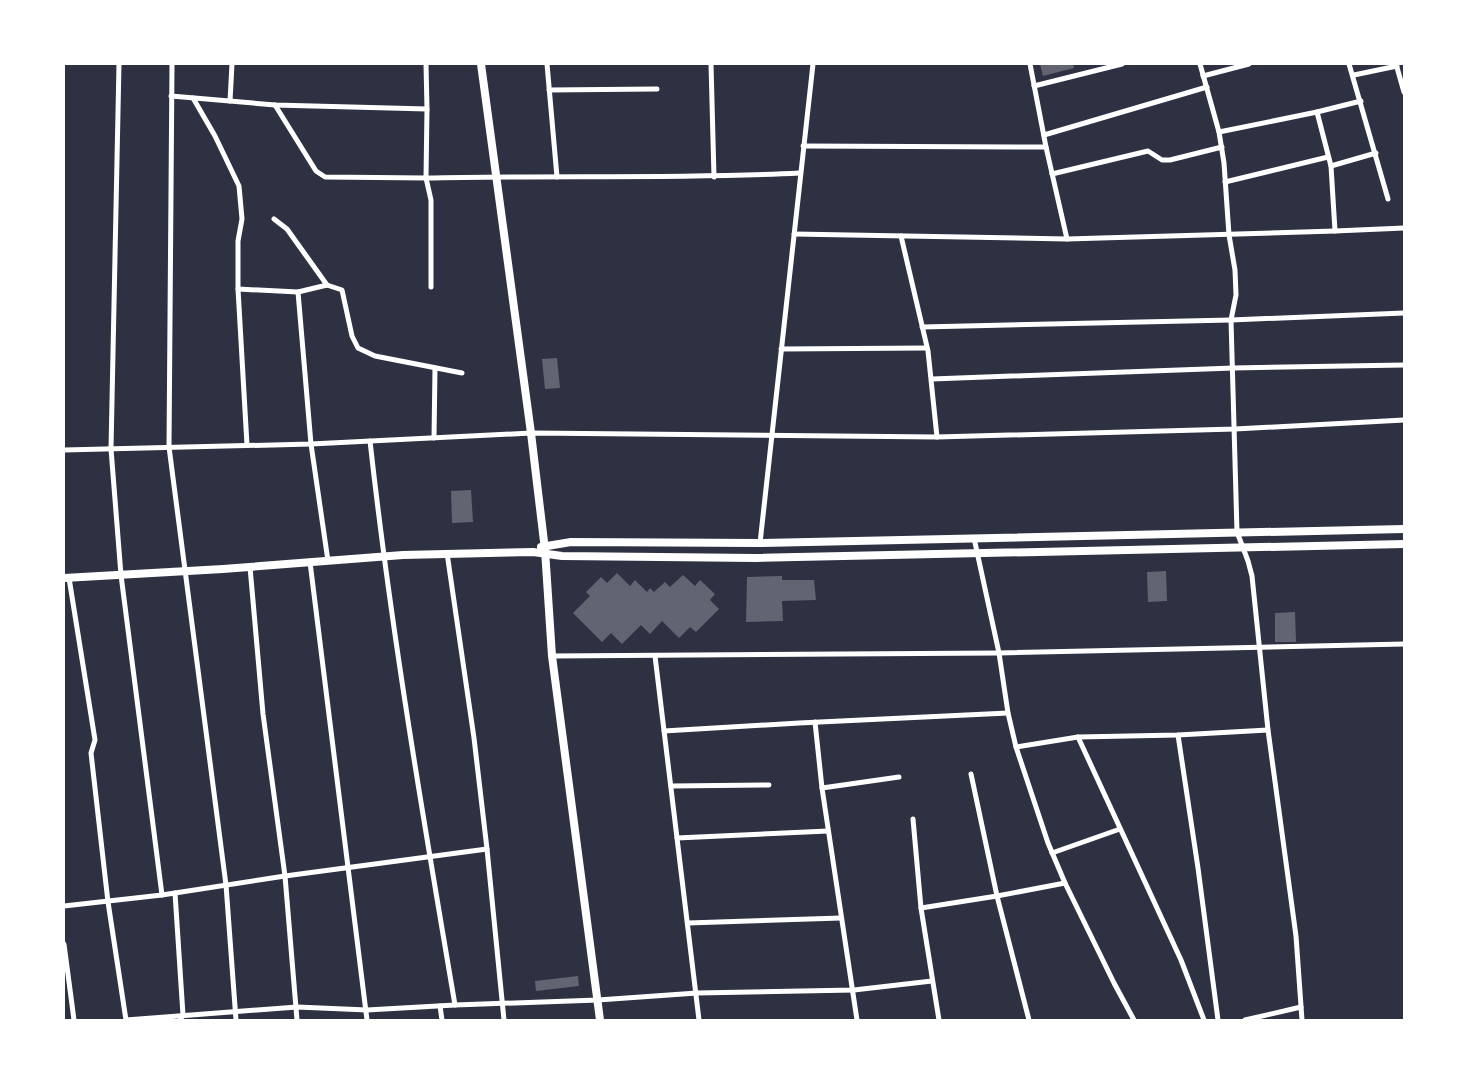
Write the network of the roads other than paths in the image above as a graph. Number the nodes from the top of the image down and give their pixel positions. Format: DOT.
graph roads {
  1 [pos="119,64"];
  2 [pos="172,64"];
  3 [pos="232,64"];
  4 [pos="426,64"];
  5 [pos="481,64"];
  6 [pos="547,64"];
  7 [pos="711,64"];
  8 [pos="813,64"];
  9 [pos="1030,64"];
  10 [pos="1122,64"];
  11 [pos="1200,64"];
  12 [pos="1250,64"];
  13 [pos="1349,64"];
  14 [pos="1396,65"];
  15 [pos="1354,75"];
  16 [pos="1203,76"];
  17 [pos="1034,86"];
  18 [pos="1207,87"];
  19 [pos="657,89"];
  20 [pos="549,90"];
  21 [pos="1404,92"];
  22 [pos="171,96"];
  23 [pos="194,98"];
  24 [pos="230,101"];
  25 [pos="1361,101"];
  26 [pos="275,105"];
  27 [pos="427,109"];
  28 [pos="1317,112"];
  29 [pos="1219,132"];
  30 [pos="1044,135"];
  31 [pos="804,146"];
  32 [pos="1046,147"];
  33 [pos="1222,147"];
  34 [pos="1376,153"];
  35 [pos="1328,157"];
  36 [pos="1331,166"];
  37 [pos="800,173"];
  38 [pos="1052,174"];
  39 [pos="496,176"];
  40 [pos="557,177"];
  41 [pos="714,177"];
  42 [pos="426,178"];
  43 [pos="1225,182"];
  44 [pos="1388,199"];
  45 [pos="274,220"];
  46 [pos="1404,228"];
  47 [pos="1335,231"];
  48 [pos="794,234"];
  49 [pos="1229,235"];
  50 [pos="901,236"];
  51 [pos="1067,239"];
  52 [pos="327,285"];
  53 [pos="431,287"];
  54 [pos="238,289"];
  55 [pos="298,292"];
  56 [pos="1404,313"];
  57 [pos="1231,320"];
  58 [pos="922,327"];
  59 [pos="927,348"];
  60 [pos="780,349"];
  61 [pos="1404,365"];
  62 [pos="434,368"];
  63 [pos="1233,368"];
  64 [pos="462,373"];
  65 [pos="932,379"];
  66 [pos="1404,420"];
  67 [pos="1235,429"];
  68 [pos="531,433"];
  69 [pos="771,435"];
  70 [pos="937,437"];
  71 [pos="434,438"];
  72 [pos="370,441"];
  73 [pos="310,444"];
  74 [pos="247,445"];
  75 [pos="169,447"];
  76 [pos="111,449"];
  77 [pos="64,450"];
  78 [pos="1404,529"];
  79 [pos="1237,532"];
  80 [pos="974,538"];
  81 [pos="760,543"];
  82 [pos="1404,544"];
  83 [pos="1242,546"];
  84 [pos="545,550"];
  85 [pos="978,552"];
  86 [pos="447,553"];
  87 [pos="383,556"];
  88 [pos="328,561"];
  89 [pos="310,562"];
  90 [pos="250,567"];
  91 [pos="184,571"];
  92 [pos="121,575"];
  93 [pos="66,578"];
  94 [pos="1404,644"];
  95 [pos="1259,646"];
  96 [pos="999,653"];
  97 [pos="552,656"];
  98 [pos="655,656"];
  99 [pos="1008,713"];
  100 [pos="814,722"];
  101 [pos="1268,730"];
  102 [pos="664,731"];
  103 [pos="1178,736"];
  104 [pos="1078,737"];
  105 [pos="1016,747"];
  106 [pos="971,774"];
  107 [pos="899,777"];
  108 [pos="769,785"];
  109 [pos="671,786"];
  110 [pos="822,788"];
  111 [pos="913,819"];
  112 [pos="1120,829"];
  113 [pos="828,830"];
  114 [pos="678,838"];
  115 [pos="487,848"];
  116 [pos="1052,853"];
  117 [pos="430,857"];
  118 [pos="348,867"];
  119 [pos="285,876"];
  120 [pos="1065,883"];
  121 [pos="226,885"];
  122 [pos="175,892"];
  123 [pos="162,895"];
  124 [pos="997,896"];
  125 [pos="108,902"];
  126 [pos="64,906"];
  127 [pos="921,908"];
  128 [pos="841,918"];
  129 [pos="688,923"];
  130 [pos="64,944"];
  131 [pos="932,981"];
  132 [pos="854,990"];
  133 [pos="697,993"];
  134 [pos="598,1000"];
  135 [pos="502,1003"];
  136 [pos="455,1005"];
  137 [pos="440,1006"];
  138 [pos="1301,1006"];
  139 [pos="297,1007"];
  140 [pos="367,1010"];
  141 [pos="236,1013"];
  142 [pos="182,1018"];
  143 [pos="74,1020"];
  144 [pos="126,1020"];
  145 [pos="236,1020"];
  146 [pos="297,1020"];
  147 [pos="367,1020"];
  148 [pos="442,1020"];
  149 [pos="504,1020"];
  150 [pos="600,1020"];
  151 [pos="699,1020"];
  152 [pos="857,1020"];
  153 [pos="939,1020"];
  154 [pos="1029,1020"];
  155 [pos="1134,1020"];
  156 [pos="1204,1020"];
  157 [pos="1218,1020"];
  158 [pos="1245,1020"];
  159 [pos="1302,1020"];
  1 -- 76 [label="street"];
  2 -- 22 [label="street"];
  3 -- 24 [label="street"];
  4 -- 27 [label="street"];
  5 -- 39 [label="street"];
  6 -- 20 [label="street"];
  7 -- 41 [label="street"];
  8 -- 31 [label="street"];
  9 -- 17 [label="street"];
  10 -- 17 [label="street"];
  11 -- 16 [label="street"];
  12 -- 16 [label="street"];
  13 -- 15 [label="street"];
  14 -- 15 [label="street"];
  14 -- 21 [label="street"];
  15 -- 25 [label="street"];
  16 -- 18 [label="street"];
  17 -- 30 [label="street"];
  18 -- 29 [label="street"];
  18 -- 30 [label="street"];
  19 -- 20 [label="street"];
  20 -- 40 [label="street"];
  22 -- 23 [label="street"];
  22 -- 75 [label="street"];
  23 -- 24 [label="street"];
  23 -- 54 [label="street"];
  24 -- 26 [label="street"];
  25 -- 28 [label="street"];
  25 -- 34 [label="street"];
  26 -- 27 [label="street"];
  26 -- 42 [label="street"];
  27 -- 42 [label="street"];
  28 -- 29 [label="street"];
  28 -- 35 [label="street"];
  29 -- 33 [label="street"];
  30 -- 32 [label="street"];
  31 -- 32 [label="street"];
  31 -- 37 [label="street"];
  32 -- 38 [label="street"];
  33 -- 38 [label="street"];
  33 -- 43 [label="street"];
  34 -- 36 [label="street"];
  34 -- 44 [label="street"];
  35 -- 36 [label="street"];
  35 -- 43 [label="street"];
  36 -- 47 [label="street"];
  37 -- 41 [label="street"];
  37 -- 48 [label="street"];
  38 -- 51 [label="street"];
  39 -- 40 [label="street"];
  39 -- 42 [label="street"];
  39 -- 68 [label="street"];
  40 -- 41 [label="street"];
  42 -- 53 [label="street"];
  43 -- 49 [label="street"];
  45 -- 52 [label="street"];
  46 -- 47 [label="street"];
  47 -- 49 [label="street"];
  48 -- 50 [label="street"];
  48 -- 60 [label="street"];
  49 -- 51 [label="street"];
  49 -- 57 [label="street"];
  50 -- 51 [label="street"];
  50 -- 58 [label="street"];
  52 -- 55 [label="street"];
  52 -- 62 [label="street"];
  54 -- 55 [label="street"];
  54 -- 74 [label="street"];
  55 -- 73 [label="street"];
  56 -- 57 [label="street"];
  57 -- 58 [label="street"];
  57 -- 63 [label="street"];
  58 -- 59 [label="street"];
  59 -- 60 [label="street"];
  59 -- 65 [label="street"];
  60 -- 69 [label="street"];
  61 -- 63 [label="street"];
  62 -- 64 [label="street"];
  62 -- 71 [label="street"];
  63 -- 65 [label="street"];
  63 -- 67 [label="street"];
  65 -- 70 [label="street"];
  66 -- 67 [label="street"];
  67 -- 70 [label="street"];
  67 -- 79 [label="street"];
  68 -- 69 [label="street"];
  68 -- 71 [label="street"];
  68 -- 84 [label="street"];
  69 -- 70 [label="street"];
  69 -- 81 [label="street"];
  71 -- 72 [label="street"];
  72 -- 73 [label="street"];
  72 -- 87 [label="street"];
  73 -- 74 [label="street"];
  73 -- 88 [label="street"];
  74 -- 75 [label="street"];
  75 -- 76 [label="street"];
  75 -- 91 [label="street"];
  76 -- 77 [label="street"];
  76 -- 92 [label="street"];
  78 -- 79 [label="street"];
  79 -- 80 [label="street"];
  79 -- 83 [label="street"];
  80 -- 81 [label="street"];
  80 -- 85 [label="street"];
  81 -- 84 [label="street"];
  82 -- 83 [label="street"];
  83 -- 85 [label="street"];
  83 -- 95 [label="street"];
  84 -- 85 [label="street"];
  84 -- 86 [label="street"];
  84 -- 97 [label="street"];
  85 -- 96 [label="street"];
  86 -- 87 [label="street"];
  86 -- 115 [label="street"];
  87 -- 88 [label="street"];
  87 -- 117 [label="street"];
  88 -- 89 [label="street"];
  89 -- 90 [label="street"];
  89 -- 118 [label="street"];
  90 -- 91 [label="street"];
  90 -- 119 [label="street"];
  91 -- 92 [label="street"];
  91 -- 121 [label="street"];
  92 -- 93 [label="street"];
  92 -- 123 [label="street"];
  93 -- 125 [label="street"];
  94 -- 95 [label="street"];
  95 -- 96 [label="street"];
  95 -- 101 [label="street"];
  96 -- 98 [label="street"];
  96 -- 99 [label="street"];
  97 -- 98 [label="street"];
  97 -- 134 [label="street"];
  98 -- 102 [label="street"];
  99 -- 100 [label="street"];
  99 -- 105 [label="street"];
  100 -- 102 [label="street"];
  100 -- 110 [label="street"];
  101 -- 103 [label="street"];
  101 -- 138 [label="street"];
  102 -- 109 [label="street"];
  103 -- 104 [label="street"];
  103 -- 157 [label="street"];
  104 -- 105 [label="street"];
  104 -- 112 [label="street"];
  105 -- 116 [label="street"];
  106 -- 124 [label="street"];
  107 -- 110 [label="street"];
  108 -- 109 [label="street"];
  109 -- 114 [label="street"];
  110 -- 113 [label="street"];
  111 -- 127 [label="street"];
  112 -- 116 [label="street"];
  112 -- 156 [label="street"];
  113 -- 114 [label="street"];
  113 -- 128 [label="street"];
  114 -- 129 [label="street"];
  115 -- 117 [label="street"];
  115 -- 135 [label="street"];
  116 -- 120 [label="street"];
  117 -- 118 [label="street"];
  117 -- 136 [label="street"];
  118 -- 119 [label="street"];
  118 -- 140 [label="street"];
  119 -- 121 [label="street"];
  119 -- 139 [label="street"];
  120 -- 124 [label="street"];
  120 -- 155 [label="street"];
  121 -- 122 [label="street"];
  121 -- 141 [label="street"];
  122 -- 123 [label="street"];
  122 -- 142 [label="street"];
  123 -- 125 [label="street"];
  124 -- 127 [label="street"];
  124 -- 154 [label="street"];
  125 -- 126 [label="street"];
  125 -- 144 [label="street"];
  127 -- 131 [label="street"];
  128 -- 129 [label="street"];
  128 -- 132 [label="street"];
  129 -- 133 [label="street"];
  130 -- 143 [label="street"];
  131 -- 132 [label="street"];
  131 -- 153 [label="street"];
  132 -- 133 [label="street"];
  132 -- 152 [label="street"];
  133 -- 134 [label="street"];
  133 -- 151 [label="street"];
  134 -- 135 [label="street"];
  134 -- 150 [label="street"];
  135 -- 136 [label="street"];
  135 -- 149 [label="street"];
  136 -- 137 [label="street"];
  137 -- 140 [label="street"];
  137 -- 148 [label="street"];
  138 -- 158 [label="street"];
  138 -- 159 [label="street"];
  139 -- 140 [label="street"];
  139 -- 141 [label="street"];
  139 -- 146 [label="street"];
  140 -- 147 [label="street"];
  141 -- 142 [label="street"];
  141 -- 145 [label="street"];
  142 -- 144 [label="street"];
}
